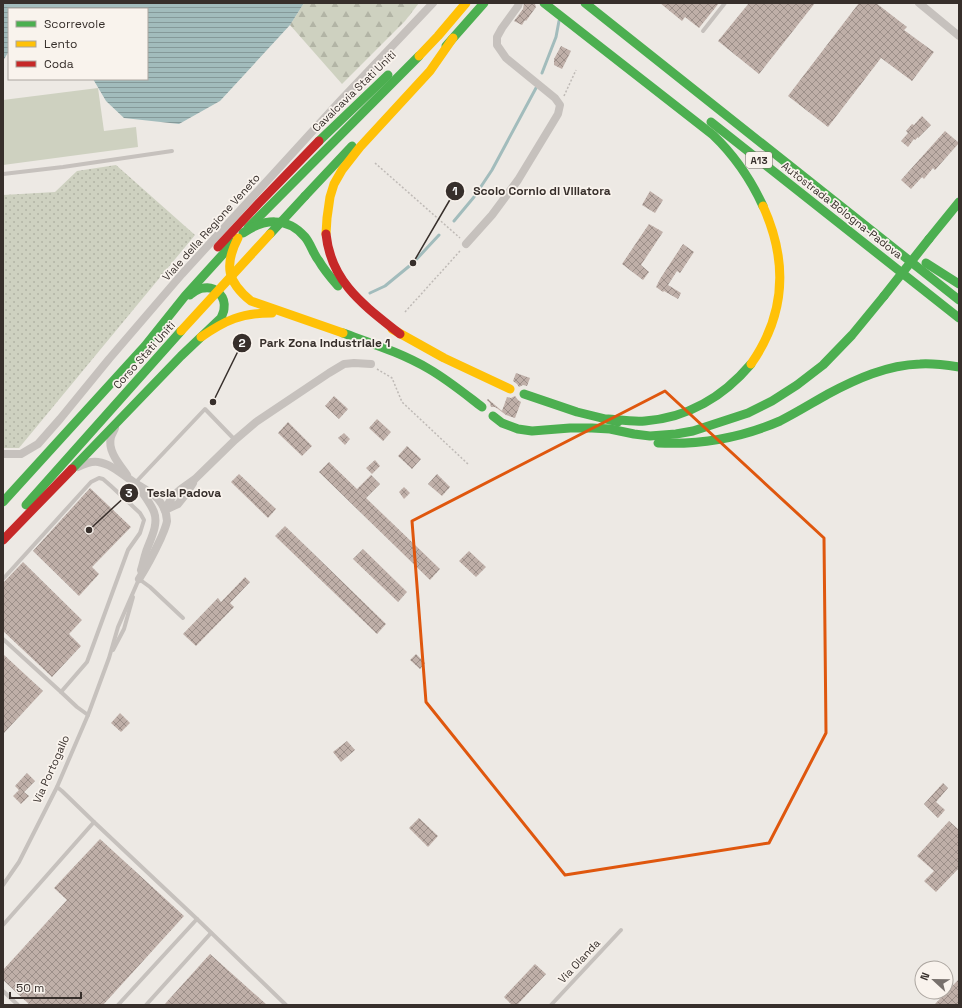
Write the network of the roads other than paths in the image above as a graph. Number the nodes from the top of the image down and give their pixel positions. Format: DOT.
graph roads {
  1 [pos="433,3"];
  2 [pos="466,3"];
  3 [pos="484,3"];
  4 [pos="519,3"];
  5 [pos="544,3"];
  6 [pos="585,3"];
  7 [pos="725,3"];
  8 [pos="919,3"];
  9 [pos="703,31"];
  10 [pos="959,36"];
  11 [pos="453,38"];
  12 [pos="696,110"];
  13 [pos="172,151"];
  14 [pos="3,174"];
  15 [pos="262,199"];
  16 [pos="959,202"];
  17 [pos="846,211"];
  18 [pos="240,236"];
  19 [pos="466,244"];
  20 [pos="959,284"];
  21 [pos="959,300"];
  22 [pos="959,318"];
  23 [pos="306,320"];
  24 [pos="148,328"];
  25 [pos="400,334"];
  26 [pos="201,337"];
  27 [pos="145,346"];
  28 [pos="128,352"];
  29 [pos="371,364"];
  30 [pos="959,367"];
  31 [pos="510,390"];
  32 [pos="524,394"];
  33 [pos="482,407"];
  34 [pos="493,416"];
  35 [pos="608,419"];
  36 [pos="119,421"];
  37 [pos="592,428"];
  38 [pos="665,434"];
  39 [pos="235,440"];
  40 [pos="3,454"];
  41 [pos="70,471"];
  42 [pos="128,478"];
  43 [pos="135,483"];
  44 [pos="12,489"];
  45 [pos="3,493"];
  46 [pos="3,501"];
  47 [pos="166,510"];
  48 [pos="154,513"];
  49 [pos="3,533"];
  50 [pos="3,540"];
  51 [pos="3,579"];
  52 [pos="139,579"];
  53 [pos="183,618"];
  54 [pos="3,639"];
  55 [pos="61,692"];
  56 [pos="88,715"];
  57 [pos="57,787"];
  58 [pos="94,822"];
  59 [pos="3,884"];
  60 [pos="198,919"];
  61 [pos="3,925"];
  62 [pos="620,930"];
  63 [pos="211,933"];
  64 [pos="3,991"];
  65 [pos="18,1005"];
  66 [pos="118,1005"];
  67 [pos="146,1005"];
  68 [pos="286,1005"];
  69 [pos="551,1005"];
  1 -- 40 [label="street, Viale della Regione Veneto"];
  2 -- 15 [label="main road, Cavalcavia Stati Uniti"];
  2 -- 18 [label="main road"];
  3 -- 11 [label="main road"];
  4 -- 19 [label="street"];
  5 -- 35 [label="main road, A13"];
  6 -- 17 [label="main road, Autostrada Bologna-Padova / A13"];
  7 -- 9 [label="lane"];
  8 -- 10 [label="street"];
  11 -- 25 [label="main road"];
  11 -- 49 [label="main road, Corso Stati Uniti, bridge"];
  12 -- 22 [label="main road, Autostrada Bologna-Padova / A13"];
  13 -- 14 [label="lane"];
  15 -- 24 [label="main road, Corso Stati Uniti"];
  16 -- 38 [label="main road, bridge"];
  17 -- 20 [label="main road"];
  17 -- 21 [label="main road, Autostrada Bologna-Padova / A13"];
  18 -- 23 [label="main road"];
  18 -- 25 [label="main road"];
  18 -- 27 [label="main road"];
  23 -- 26 [label="main road"];
  23 -- 33 [label="main road"];
  25 -- 31 [label="main road"];
  26 -- 27 [label="main road"];
  26 -- 36 [label="main road"];
  27 -- 46 [label="main road"];
  28 -- 44 [label="main road, Corso Stati Uniti"];
  29 -- 39 [label="street"];
  30 -- 37 [label="main road"];
  32 -- 35 [label="main road"];
  34 -- 37 [label="main road"];
  35 -- 38 [label="main road"];
  36 -- 41 [label="main road"];
  36 -- 42 [label="street"];
  37 -- 38 [label="main road"];
  39 -- 43 [label="lane"];
  39 -- 47 [label="street"];
  41 -- 42 [label="street"];
  41 -- 50 [label="main road"];
  42 -- 43 [label="street"];
  43 -- 47 [label="street"];
  43 -- 48 [label="street"];
  44 -- 45 [label="main road"];
  44 -- 46 [label="main road, Corso Stati Uniti"];
  47 -- 48 [label="street"];
  47 -- 52 [label="street, Via Portogallo"];
  48 -- 52 [label="street, Via Portogallo"];
  51 -- 55 [label="lane"];
  52 -- 53 [label="lane"];
  52 -- 56 [label="lane, Via Portogallo"];
  54 -- 55 [label="lane"];
  55 -- 56 [label="lane"];
  56 -- 57 [label="lane, Via Portogallo"];
  57 -- 58 [label="lane"];
  57 -- 59 [label="lane, Via Portogallo"];
  58 -- 60 [label="lane"];
  58 -- 61 [label="lane"];
  60 -- 63 [label="lane"];
  60 -- 66 [label="lane"];
  62 -- 69 [label="lane, Via Olanda"];
  63 -- 67 [label="lane"];
  63 -- 68 [label="lane"];
  64 -- 65 [label="lane"];
}
